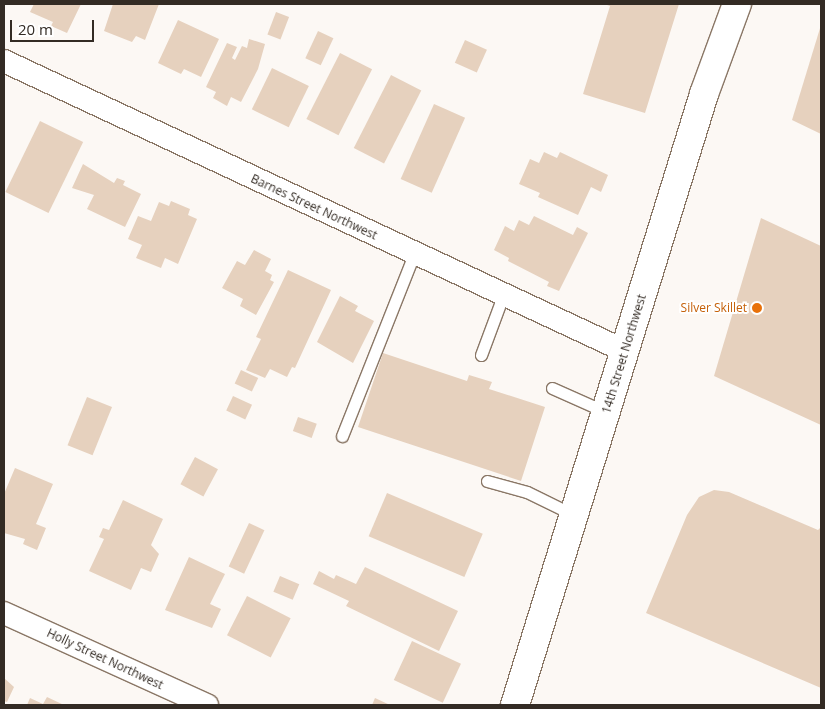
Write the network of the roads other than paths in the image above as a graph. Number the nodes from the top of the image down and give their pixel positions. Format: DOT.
graph roads {
  1 [pos="737,4"];
  2 [pos="4,61"];
  3 [pos="414,254"];
  4 [pos="503,296"];
  5 [pos="624,351"];
  6 [pos="481,355"];
  7 [pos="552,388"];
  8 [pos="606,412"];
  9 [pos="342,436"];
  10 [pos="487,482"];
  11 [pos="574,515"];
  12 [pos="4,612"];
  13 [pos="207,705"];
  14 [pos="515,705"];
  1 -- 5 [label="main road, 14th Street Northwest"];
  2 -- 3 [label="street, Barnes Street Northwest"];
  3 -- 4 [label="street, Barnes Street Northwest"];
  3 -- 9 [label="lane"];
  4 -- 5 [label="street, Barnes Street Northwest"];
  4 -- 6 [label="lane"];
  5 -- 8 [label="main road, 14th Street Northwest"];
  7 -- 8 [label="lane"];
  8 -- 11 [label="main road, 14th Street Northwest"];
  10 -- 11 [label="lane"];
  11 -- 14 [label="main road, 14th Street Northwest"];
  12 -- 13 [label="street, Holly Street Northwest"];
}
